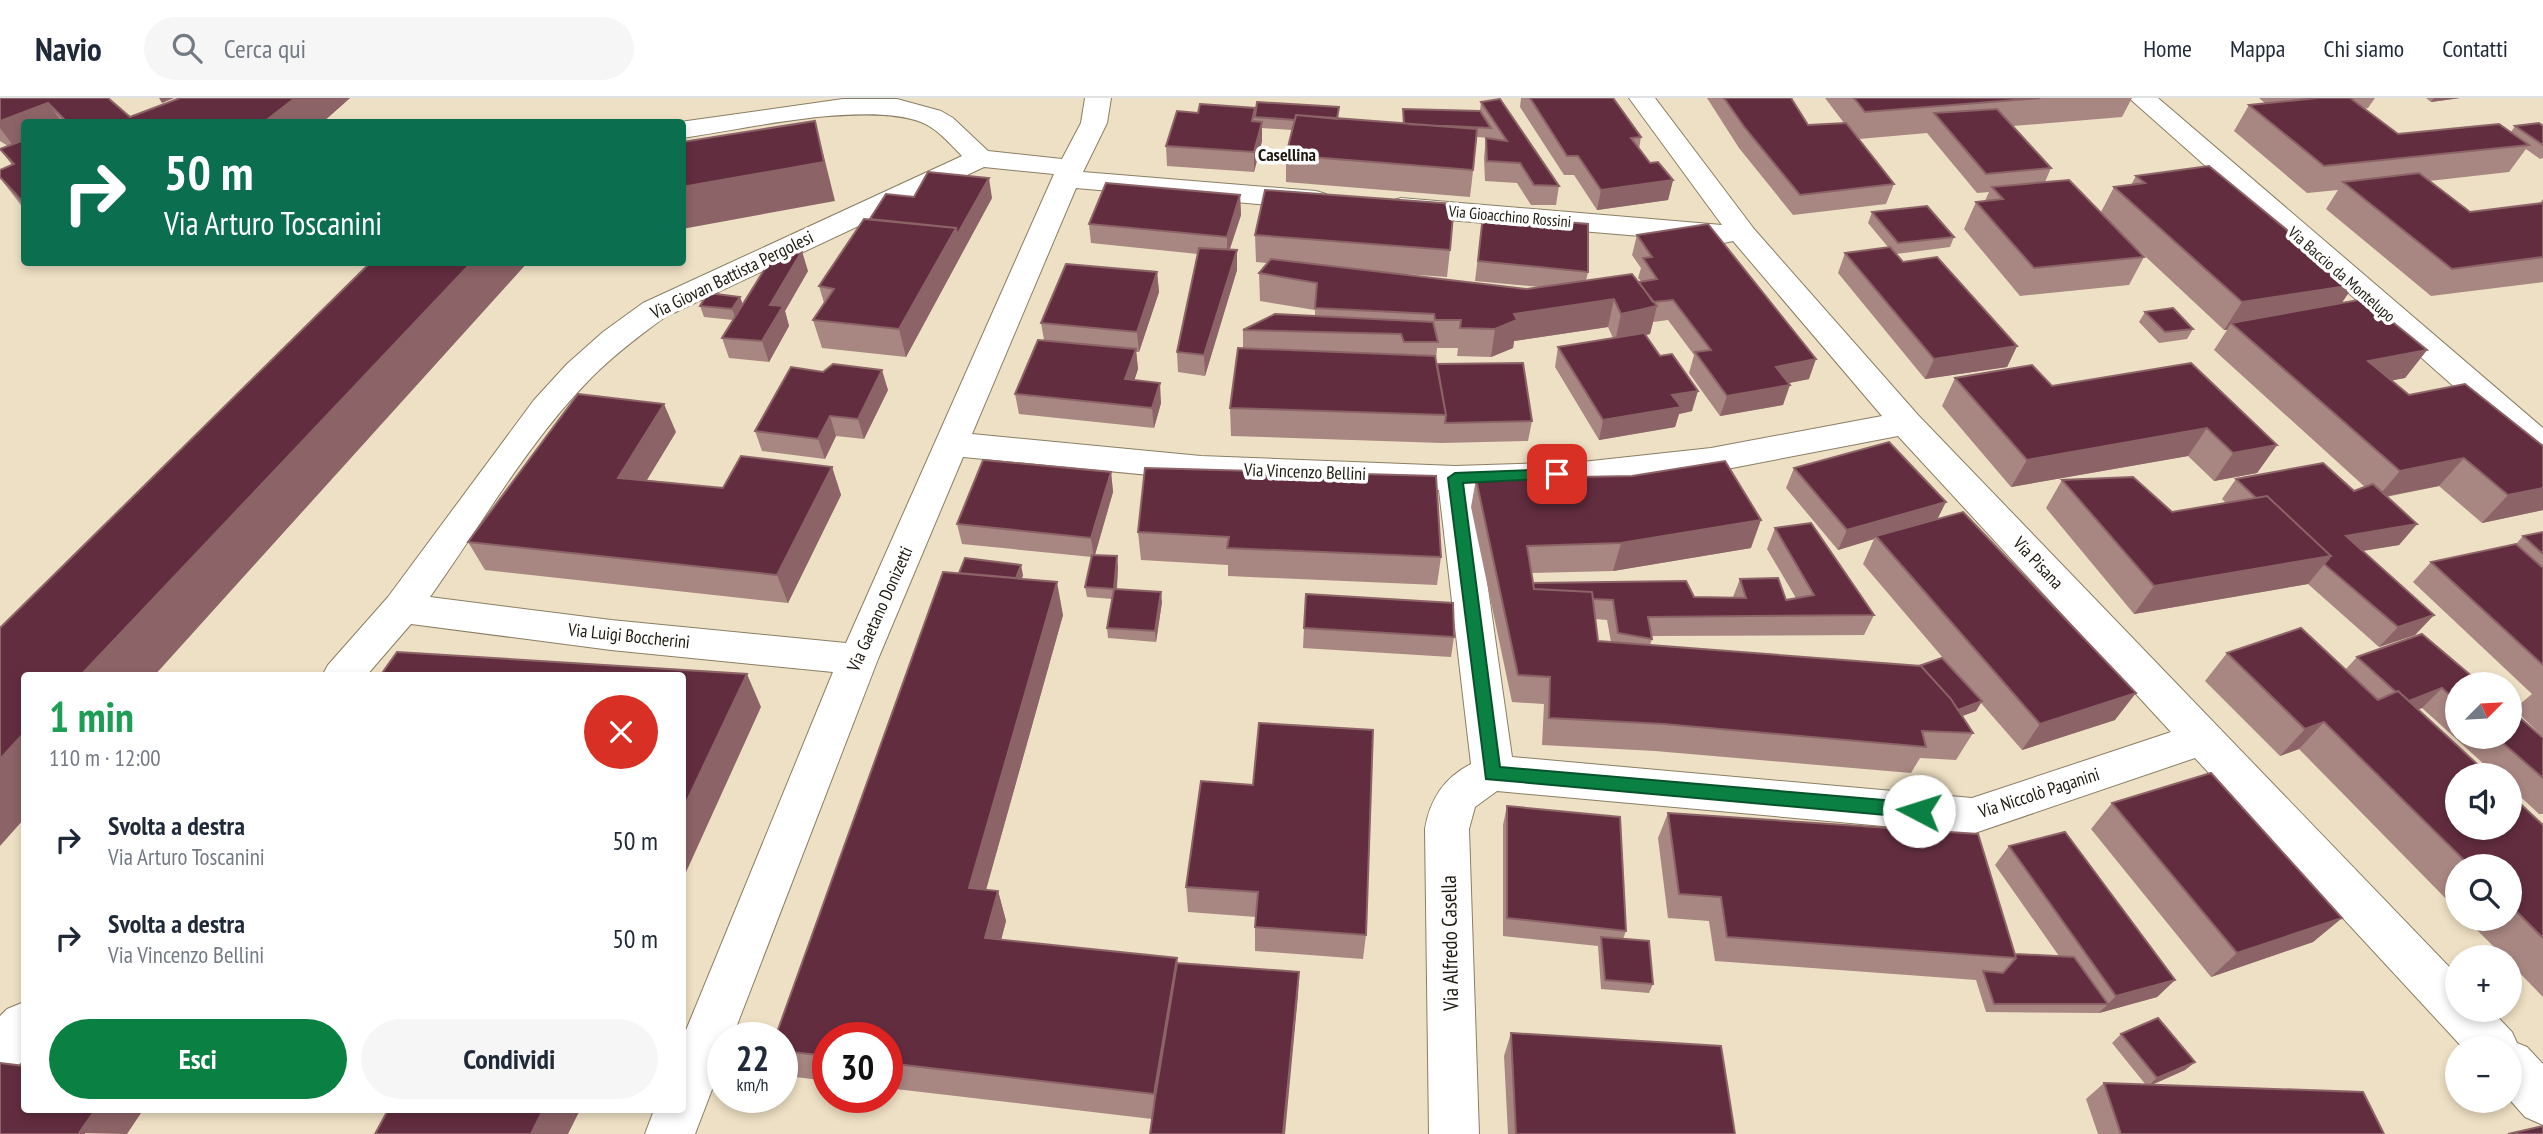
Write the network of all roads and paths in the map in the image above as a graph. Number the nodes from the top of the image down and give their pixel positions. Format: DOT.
graph roads {
  1 [pos="1124,98"];
  2 [pos="1642,98"];
  3 [pos="2142,98"];
  4 [pos="1096,110"];
  5 [pos="686,129"];
  6 [pos="980,158"];
  7 [pos="1069,174"];
  8 [pos="1744,235"];
  9 [pos="1906,423"];
  10 [pos="952,444"];
  11 [pos="2543,447"];
  12 [pos="1455,478"];
  13 [pos="401,608"];
  14 [pos="858,659"];
  15 [pos="345,672"];
  16 [pos="2205,738"];
  17 [pos="1493,774"];
  18 [pos="2445,995"];
  19 [pos="2470,1022"];
  20 [pos="21,1028"];
  21 [pos="2484,1036"];
  22 [pos="0,1050"];
  23 [pos="2522,1077"];
  24 [pos="686,1092"];
  25 [pos="2543,1100"];
  26 [pos="679,1113"];
  27 [pos="670,1134"];
  28 [pos="1454,1134"];
  1 -- 4 [label="street, Via Gaetano Donizetti"];
  2 -- 8 [label="street, Via Pisana"];
  3 -- 11 [label="street, Via Baccio da Montelupo"];
  4 -- 7 [label="street, Via Gaetano Donizetti"];
  5 -- 6 [label="street"];
  6 -- 7 [label="street"];
  6 -- 13 [label="street, Via Giovan Battista Pergolesi"];
  7 -- 8 [label="street, Via Gioacchino Rossini"];
  7 -- 10 [label="street, Via Gaetano Donizetti"];
  8 -- 9 [label="street, Via Pisana"];
  9 -- 12 [label="street, Via Vincenzo Bellini"];
  9 -- 16 [label="street, Via Pisana"];
  10 -- 12 [label="street, Via Vincenzo Bellini"];
  10 -- 14 [label="street, Via Gaetano Donizetti"];
  12 -- 17 [label="street"];
  13 -- 14 [label="street, Via Luigi Boccherini"];
  13 -- 15 [label="street, Via Giovan Battista Pergolesi"];
  14 -- 24 [label="street, Via Gaetano Donizetti"];
  16 -- 17 [label="street, Via Niccolò Paganini"];
  16 -- 18 [label="street, Via Pisana"];
  17 -- 28 [label="street, Via Alfredo Casella"];
  19 -- 21 [label="street, Via Pisana"];
  20 -- 22 [label="street"];
  23 -- 25 [label="street"];
  26 -- 27 [label="street"];
}
